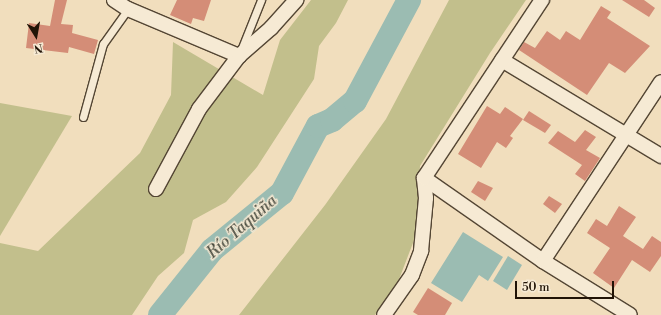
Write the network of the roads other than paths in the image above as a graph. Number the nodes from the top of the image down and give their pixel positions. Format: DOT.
graph roads {
  1 [pos="114,0"];
  2 [pos="261,0"];
  3 [pos="296,0"];
  4 [pos="542,0"];
  5 [pos="130,4"];
  6 [pos="239,56"];
  7 [pos="502,60"];
  8 [pos="661,82"];
  9 [pos="84,117"];
  10 [pos="627,136"];
  11 [pos="661,156"];
  12 [pos="424,178"];
  13 [pos="156,189"];
  14 [pos="543,261"];
  15 [pos="384,315"];
  16 [pos="630,315"];
  1 -- 5 [label="street"];
  2 -- 6 [label="lane"];
  3 -- 6 [label="street"];
  4 -- 7 [label="street"];
  5 -- 6 [label="street"];
  5 -- 9 [label="lane"];
  6 -- 13 [label="street"];
  7 -- 10 [label="street"];
  7 -- 12 [label="street"];
  8 -- 10 [label="street"];
  10 -- 11 [label="street"];
  10 -- 14 [label="street"];
  12 -- 14 [label="street"];
  12 -- 15 [label="street"];
  14 -- 16 [label="street"];
}
